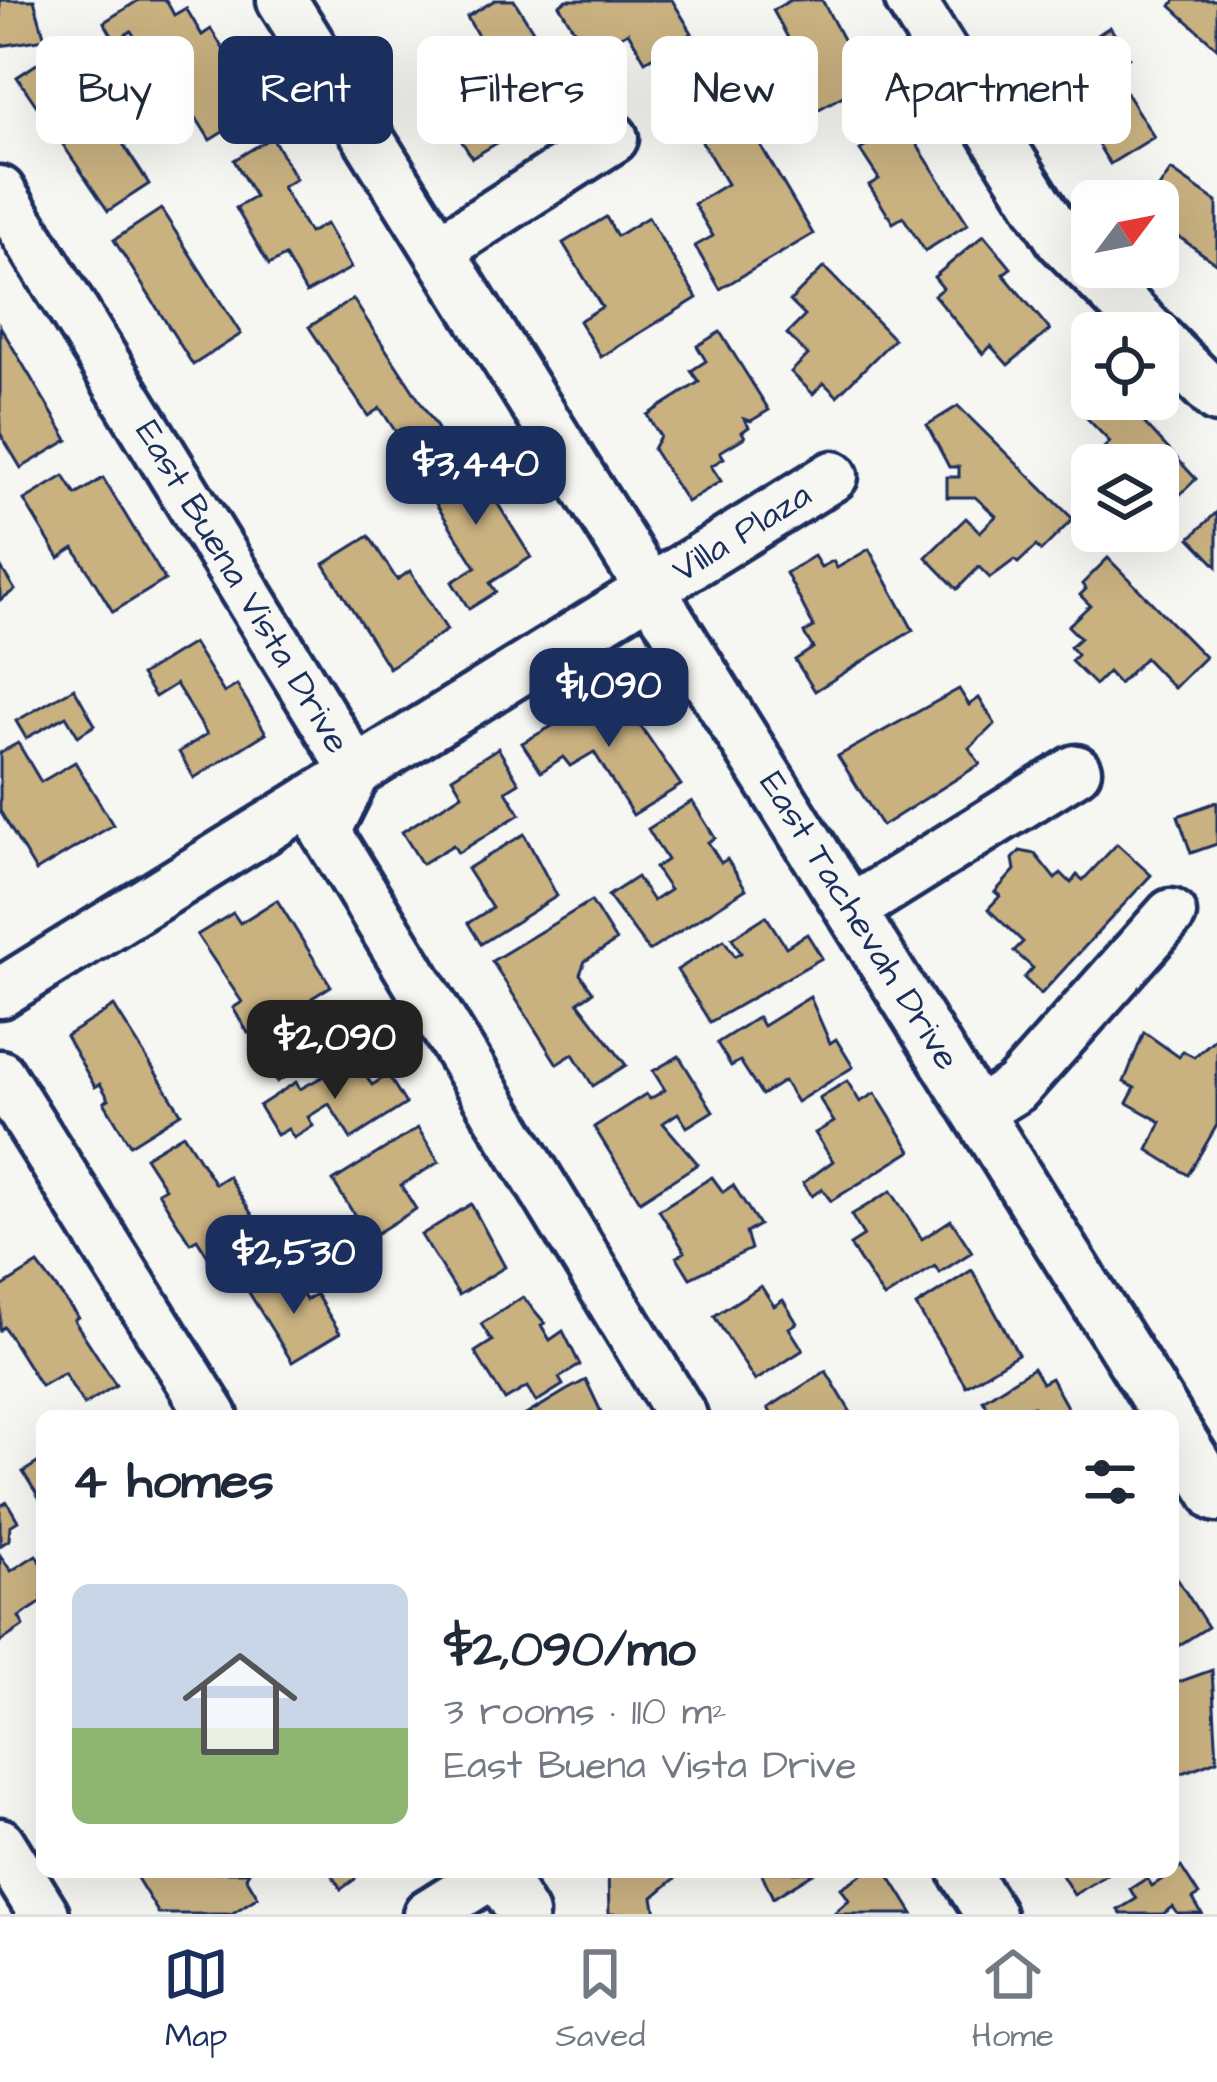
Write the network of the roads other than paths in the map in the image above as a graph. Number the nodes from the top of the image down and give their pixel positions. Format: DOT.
graph roads {
  1 [pos="282,0"];
  2 [pos="910,0"];
  3 [pos="604,144"];
  4 [pos="0,191"];
  5 [pos="440,249"];
  6 [pos="1132,312"];
  7 [pos="1179,360"];
  8 [pos="1217,398"];
  9 [pos="833,476"];
  10 [pos="652,590"];
  11 [pos="1076,770"];
  12 [pos="356,772"];
  13 [pos="851,910"];
  14 [pos="1171,914"];
  15 [pos="1,992"];
  16 [pos="0,1075"];
  17 [pos="980,1111"];
  18 [pos="209,1410"];
  19 [pos="678,1410"];
  20 [pos="1160,1410"];
  21 [pos="1179,1441"];
  22 [pos="1217,1497"];
  23 [pos="0,1844"];
  24 [pos="486,1878"];
  25 [pos="500,1878"];
  26 [pos="968,1878"];
  27 [pos="44,1914"];
  28 [pos="428,1914"];
  29 [pos="524,1914"];
  30 [pos="990,1914"];
  1 -- 5 [label="street, East Tachevah Drive"];
  2 -- 6 [label="street"];
  3 -- 5 [label="street"];
  4 -- 12 [label="street, East Buena Vista Drive"];
  5 -- 10 [label="street, East Tachevah Drive"];
  7 -- 8 [label="street"];
  9 -- 10 [label="street, Villa Plaza"];
  10 -- 12 [label="street, Villa Plaza"];
  10 -- 13 [label="street, East Tachevah Drive"];
  11 -- 13 [label="street"];
  12 -- 15 [label="street, Villa Plaza"];
  12 -- 19 [label="street, East Buena Vista Drive"];
  13 -- 17 [label="street, East Tachevah Drive"];
  14 -- 17 [label="street"];
  16 -- 18 [label="street"];
  17 -- 20 [label="street, East Tachevah Drive"];
  21 -- 22 [label="street, East Tachevah Drive"];
  23 -- 27 [label="street"];
  24 -- 28 [label="street"];
  25 -- 29 [label="street"];
  26 -- 30 [label="street"];
}
